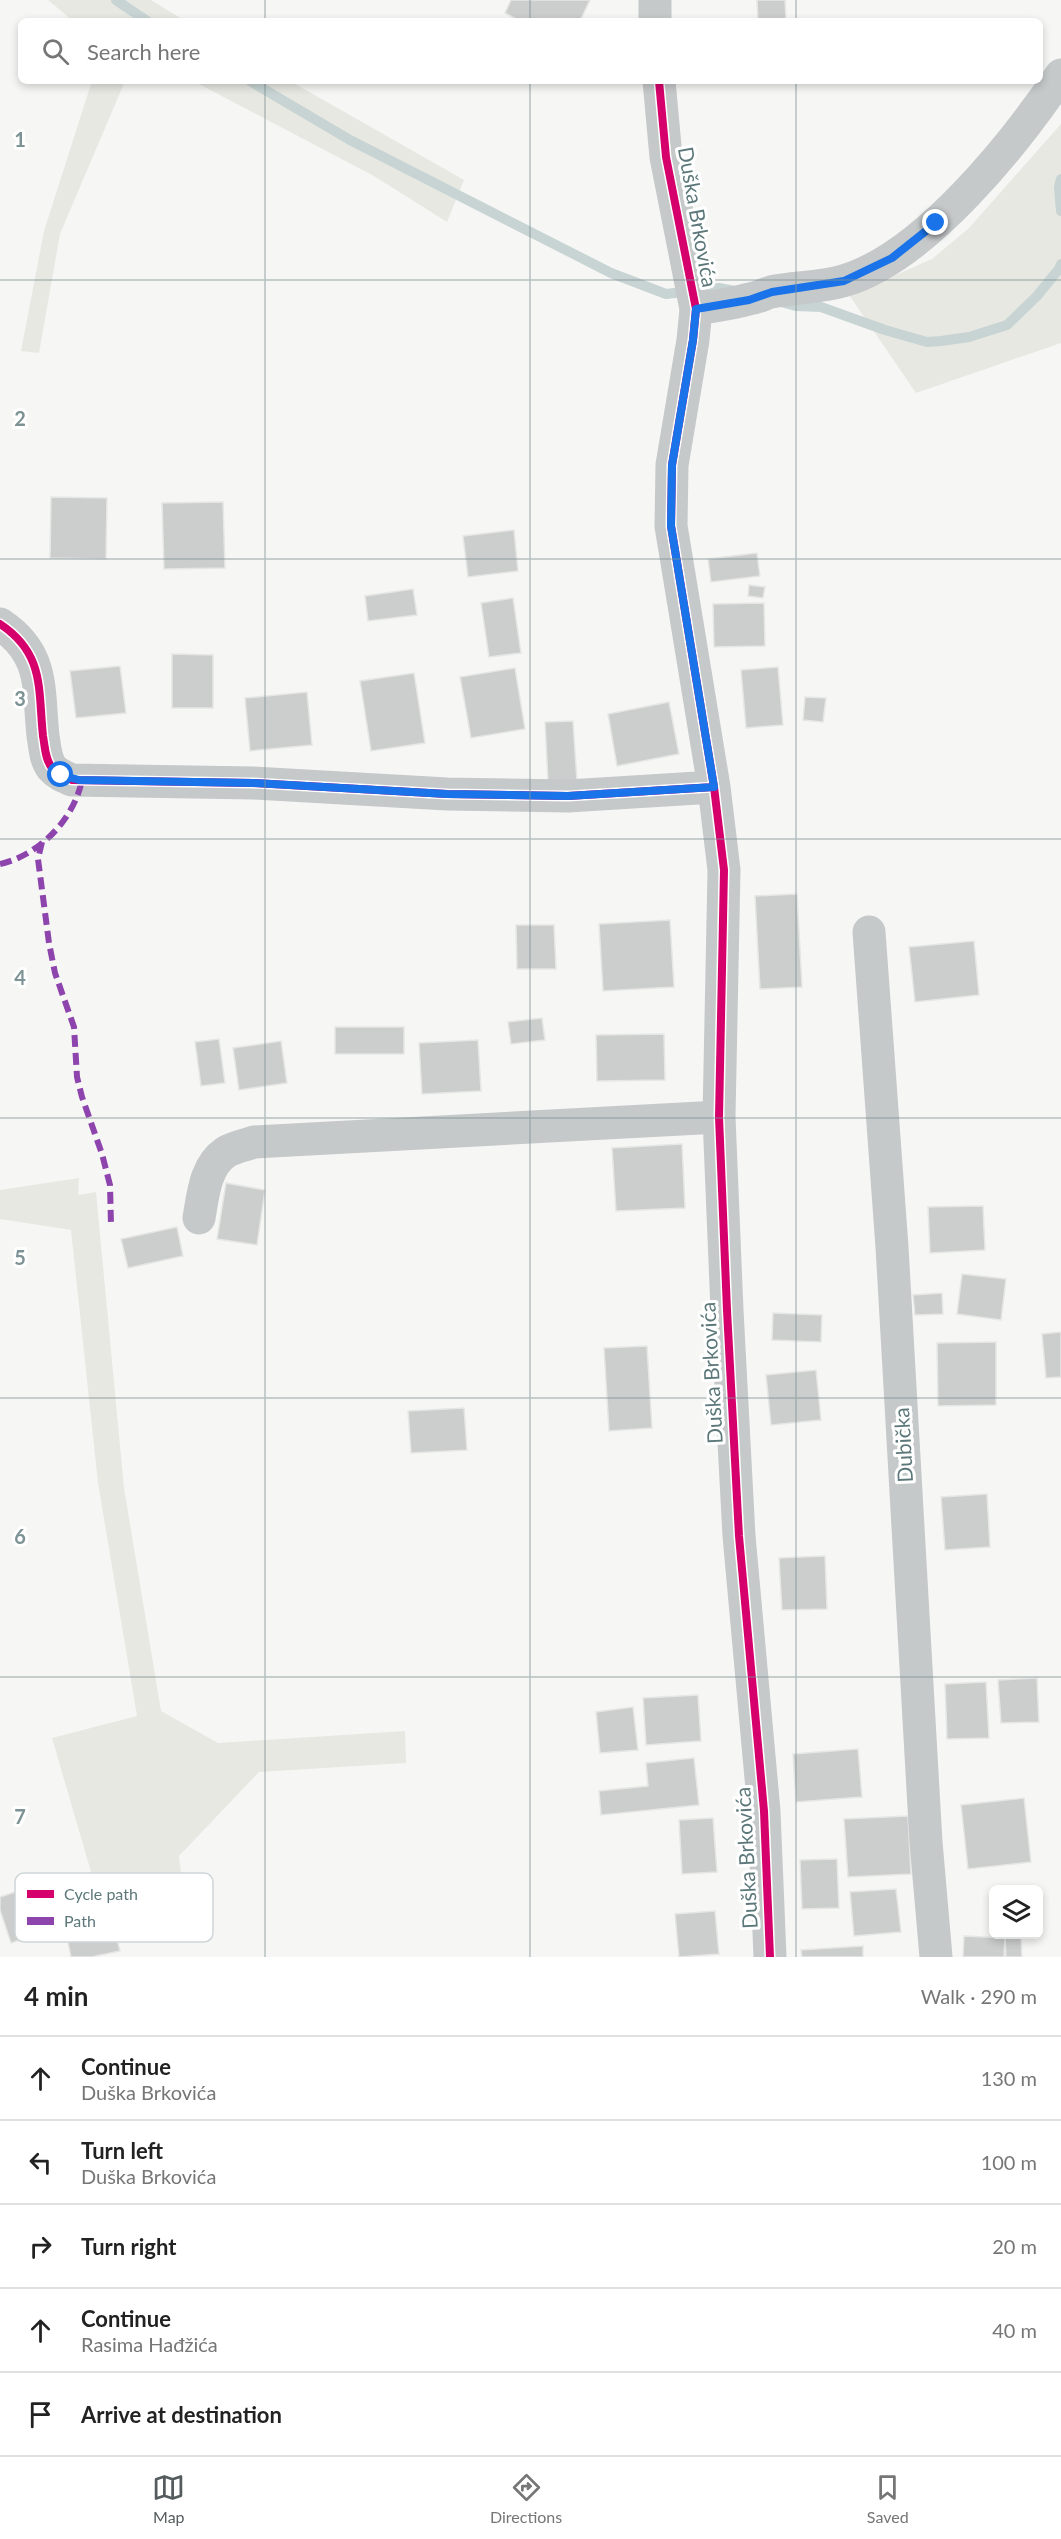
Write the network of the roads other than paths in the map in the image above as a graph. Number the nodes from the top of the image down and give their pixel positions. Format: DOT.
graph roads {
  1 [pos="655,0"];
  2 [pos="655,18"];
  3 [pos="1061,75"];
  4 [pos="660,84"];
  5 [pos="696,309"];
  6 [pos="0,624"];
  7 [pos="714,787"];
  8 [pos="869,932"];
  9 [pos="719,1117"];
  10 [pos="199,1218"];
  11 [pos="770,1957"];
  12 [pos="936,1957"];
  1 -- 2 [label="street"];
  3 -- 5 [label="street"];
  4 -- 5 [label="street, Duška Brkovića"];
  5 -- 7 [label="street, Duška Brkovića"];
  6 -- 7 [label="street"];
  7 -- 9 [label="street, Duška Brkovića"];
  8 -- 12 [label="street, Dubička"];
  9 -- 10 [label="street"];
  9 -- 11 [label="street, Duška Brkovića"];
}
